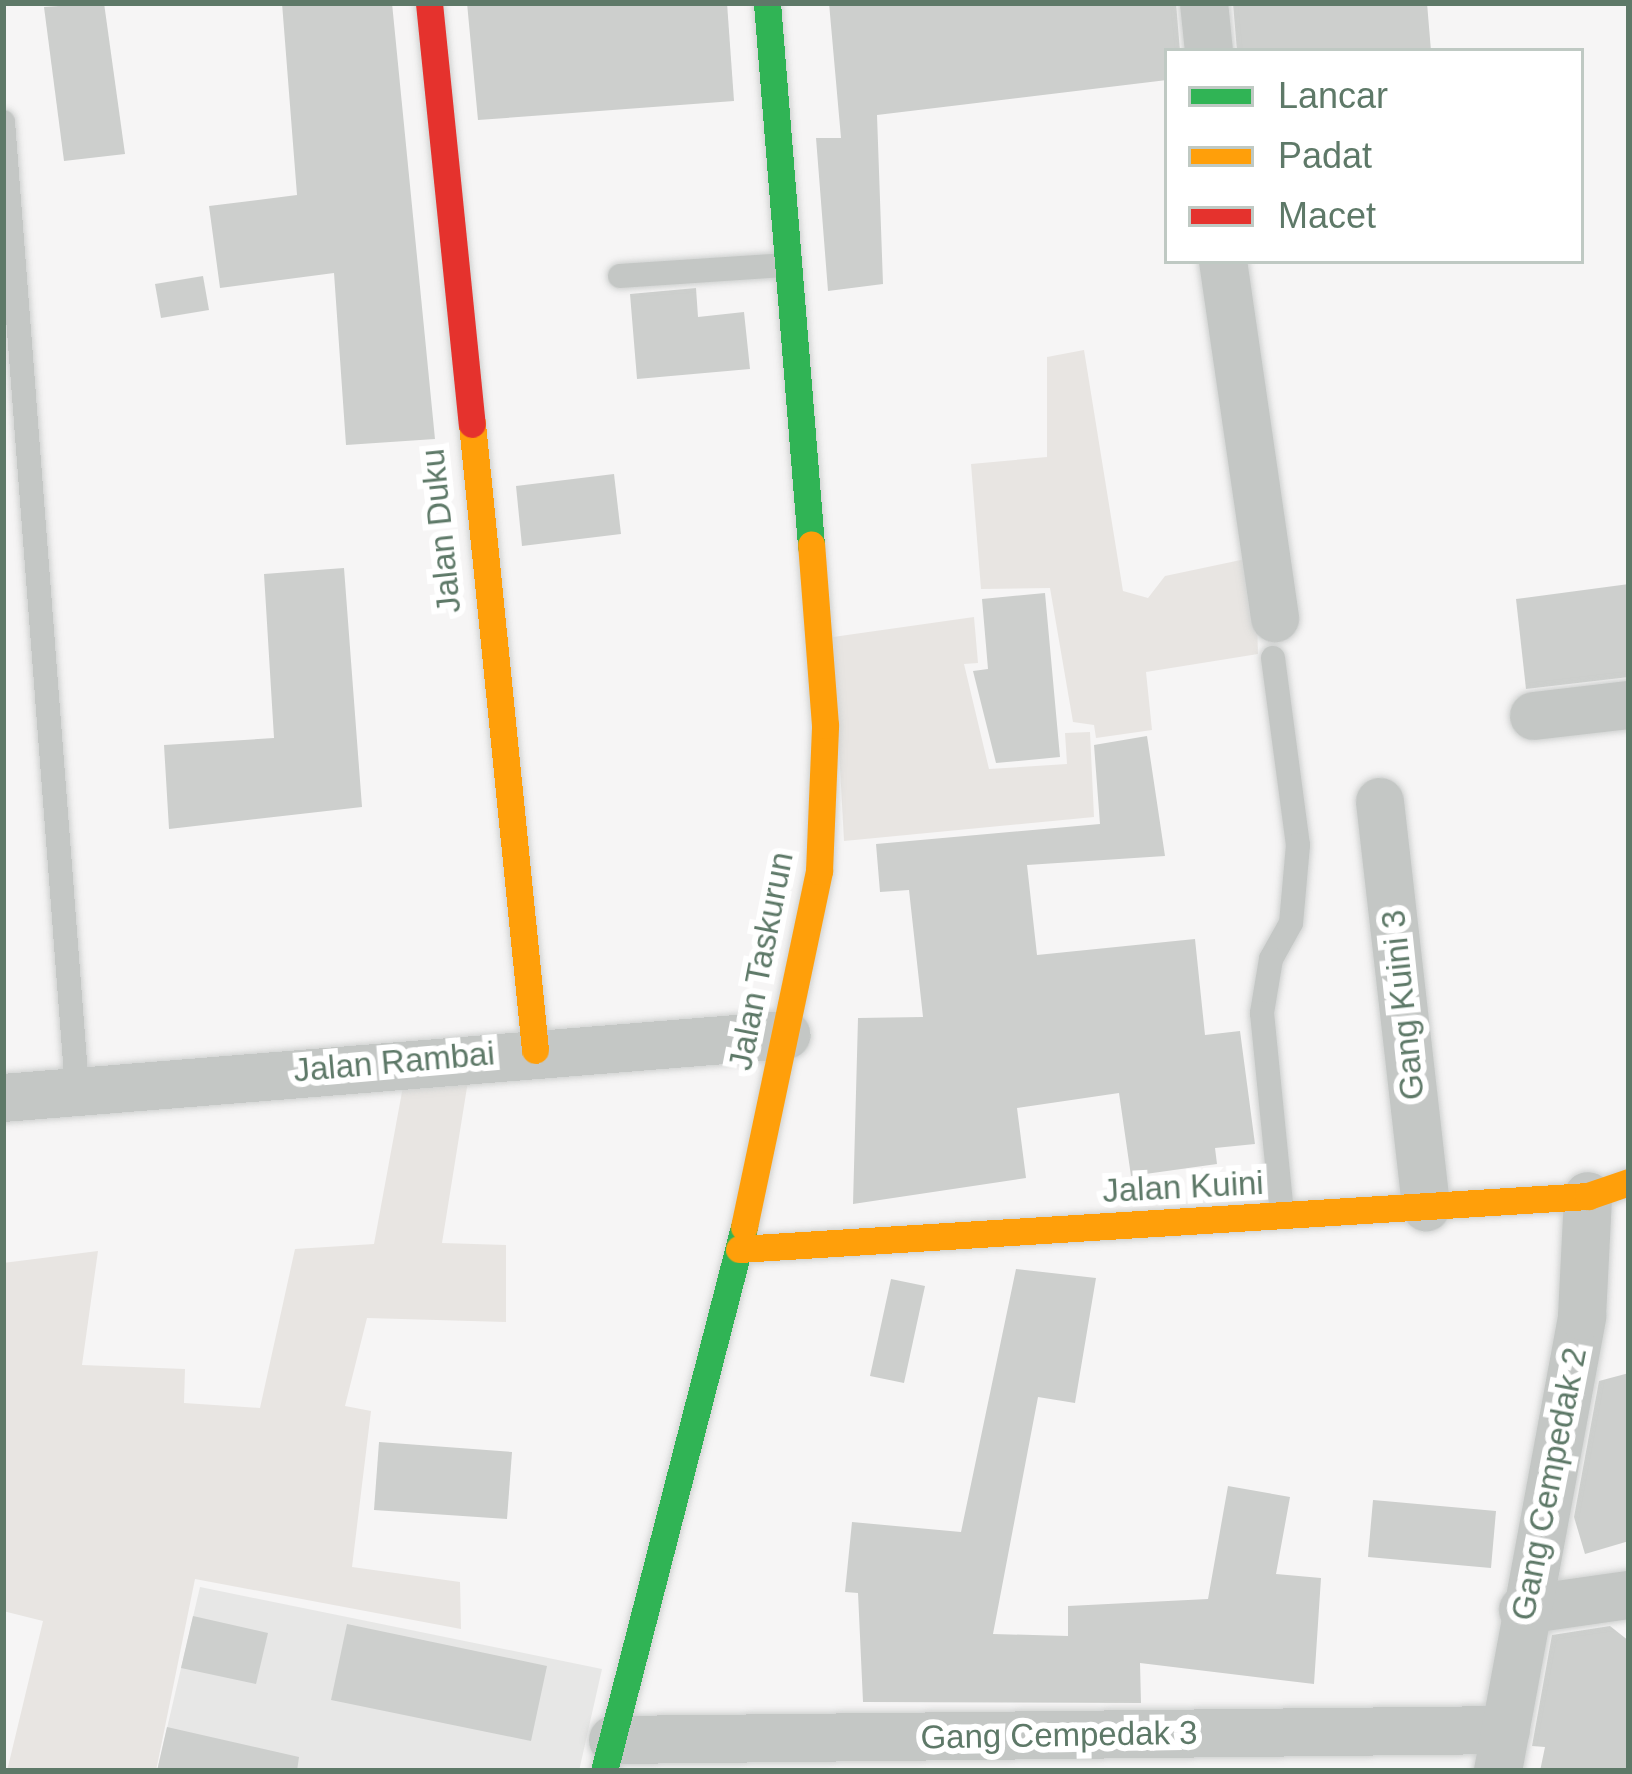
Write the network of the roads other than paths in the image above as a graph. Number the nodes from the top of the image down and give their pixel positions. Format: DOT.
graph roads {
  1 [pos="429,3"];
  2 [pos="767,3"];
  3 [pos="1204,3"];
  4 [pos="1209,48"];
  5 [pos="3,122"];
  6 [pos="789,264"];
  7 [pos="1222,264"];
  8 [pos="620,276"];
  9 [pos="1274,638"];
  10 [pos="1629,705"];
  11 [pos="1534,716"];
  12 [pos="1381,802"];
  13 [pos="786,1035"];
  14 [pos="535,1050"];
  15 [pos="77,1089"];
  16 [pos="3,1098"];
  17 [pos="1608,1189"];
  18 [pos="1426,1207"];
  19 [pos="1283,1217"];
  20 [pos="739,1249"];
  21 [pos="1629,1595"];
  22 [pos="1523,1610"];
  23 [pos="1502,1750"];
  24 [pos="608,1755"];
  1 -- 14 [label="street, Jalan Duku"];
  2 -- 6 [label="street, Jalan Taskurun"];
  3 -- 4 [label="street"];
  5 -- 15 [label="lane"];
  6 -- 8 [label="lane"];
  6 -- 13 [label="street, Jalan Taskurun"];
  7 -- 9 [label="street"];
  9 -- 19 [label="lane"];
  10 -- 11 [label="street"];
  12 -- 18 [label="street, Gang Kuini 3"];
  13 -- 14 [label="street, Jalan Rambai"];
  13 -- 20 [label="street, Jalan Taskurun"];
  14 -- 15 [label="street, Jalan Rambai"];
  15 -- 16 [label="street, Jalan Rambai"];
  17 -- 18 [label="street, Jalan Kuini"];
  17 -- 22 [label="street, Gang Cempedak 2"];
  18 -- 19 [label="street, Jalan Kuini"];
  19 -- 20 [label="street, Jalan Kuini"];
  20 -- 24 [label="street, Jalan Taskurun"];
  21 -- 22 [label="street"];
  22 -- 23 [label="street, Gang Cempedak 2"];
  23 -- 24 [label="street, Gang Cempedak 3"];
}
